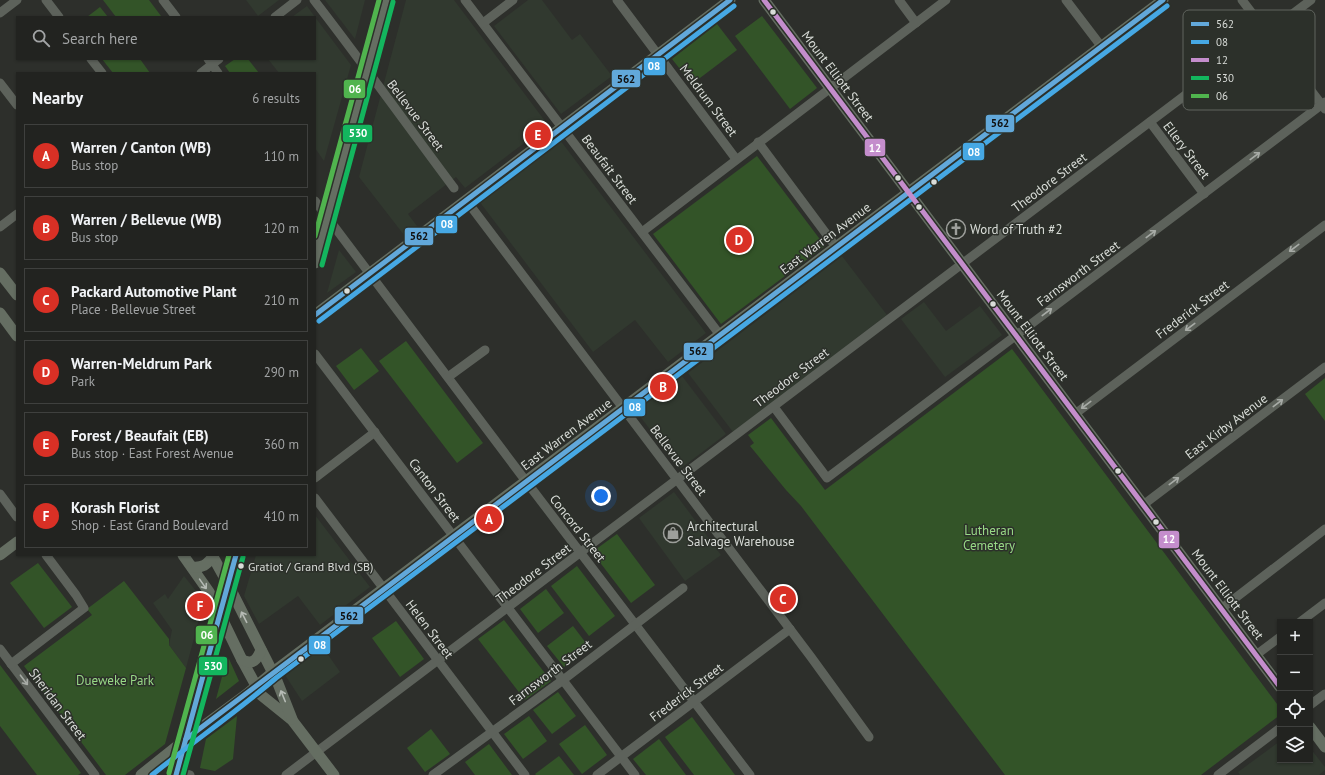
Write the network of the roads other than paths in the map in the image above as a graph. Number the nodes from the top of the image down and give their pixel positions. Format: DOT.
graph roads {
  1 [pos="17,0"];
  2 [pos="46,0"];
  3 [pos="163,0"];
  4 [pos="297,0"];
  5 [pos="314,0"];
  6 [pos="386,0"];
  7 [pos="465,0"];
  8 [pos="514,0"];
  9 [pos="617,0"];
  10 [pos="730,0"];
  11 [pos="764,0"];
  12 [pos="899,0"];
  13 [pos="946,0"];
  14 [pos="1066,0"];
  15 [pos="1242,0"];
  16 [pos="1312,0"];
  17 [pos="1156,2"];
  18 [pos="1250,10"];
  19 [pos="1299,10"];
  20 [pos="0,13"];
  21 [pos="58,16"];
  22 [pos="175,16"];
  23 [pos="276,16"];
  24 [pos="483,23"];
  25 [pos="916,23"];
  26 [pos="1101,46"];
  27 [pos="658,54"];
  28 [pos="93,60"];
  29 [pos="213,61"];
  30 [pos="368,70"];
  31 [pos="101,72"];
  32 [pos="202,72"];
  33 [pos="218,72"];
  34 [pos="0,83"];
  35 [pos="830,88"];
  36 [pos="1315,94"];
  37 [pos="1183,97"];
  38 [pos="16,104"];
  39 [pos="1324,106"];
  40 [pos="1150,122"];
  41 [pos="562,127"];
  42 [pos="758,142"];
  43 [pos="736,159"];
  44 [pos="454,188"];
  45 [pos="908,192"];
  46 [pos="1204,194"];
  47 [pos="466,200"];
  48 [pos="316,202"];
  49 [pos="16,215"];
  50 [pos="328,217"];
  51 [pos="1325,225"];
  52 [pos="0,226"];
  53 [pos="642,232"];
  54 [pos="836,247"];
  55 [pos="316,259"];
  56 [pos="962,264"];
  57 [pos="0,273"];
  58 [pos="370,273"];
  59 [pos="16,294"];
  60 [pos="0,313"];
  61 [pos="316,314"];
  62 [pos="16,335"];
  63 [pos="720,335"];
  64 [pos="1016,336"];
  65 [pos="486,350"];
  66 [pos="316,355"];
  67 [pos="1325,367"];
  68 [pos="448,377"];
  69 [pos="774,407"];
  70 [pos="623,408"];
  71 [pos="1075,414"];
  72 [pos="375,432"];
  73 [pos="316,477"];
  74 [pos="677,480"];
  75 [pos="526,482"];
  76 [pos="0,494"];
  77 [pos="316,499"];
  78 [pos="1143,505"];
  79 [pos="16,516"];
  80 [pos="1325,529"];
  81 [pos="454,536"];
  82 [pos="16,543"];
  83 [pos="581,553"];
  84 [pos="0,555"];
  85 [pos="47,556"];
  86 [pos="184,556"];
  87 [pos="212,556"];
  88 [pos="236,556"];
  89 [pos="192,567"];
  90 [pos="228,584"];
  91 [pos="683,588"];
  92 [pos="384,589"];
  93 [pos="1325,603"];
  94 [pos="508,608"];
  95 [pos="1221,609"];
  96 [pos="220,614"];
  97 [pos="1304,619"];
  98 [pos="635,624"];
  99 [pos="790,629"];
  100 [pos="1277,639"];
  101 [pos="0,649"];
  102 [pos="261,650"];
  103 [pos="1256,655"];
  104 [pos="242,660"];
  105 [pos="438,660"];
  106 [pos="11,664"];
  107 [pos="272,673"];
  108 [pos="563,680"];
  109 [pos="1277,683"];
  110 [pos="257,686"];
  111 [pos="1325,694"];
  112 [pos="694,702"];
  113 [pos="1313,703"];
  114 [pos="292,720"];
  115 [pos="1277,730"];
  116 [pos="492,731"];
  117 [pos="1313,731"];
  118 [pos="869,736"];
  119 [pos="186,739"];
  120 [pos="1325,747"];
  121 [pos="316,752"];
  122 [pos="622,757"];
  123 [pos="177,773"];
  124 [pos="95,775"];
  125 [pos="141,775"];
  126 [pos="190,775"];
  127 [pos="286,775"];
  128 [pos="334,775"];
  129 [pos="433,775"];
  130 [pos="525,775"];
  131 [pos="597,775"];
  132 [pos="635,775"];
  133 [pos="750,775"];
  134 [pos="1218,775"];
  1 -- 20 [label="street"];
  2 -- 21 [label="street"];
  3 -- 22 [label="street"];
  4 -- 23 [label="street"];
  5 -- 30 [label="street, Bellevue Street"];
  6 -- 30 [label="main road"];
  7 -- 24 [label="street, Beaufait Street"];
  8 -- 24 [label="street"];
  9 -- 27 [label="street, Meldrum Street"];
  10 -- 27 [label="main road"];
  11 -- 35 [label="main road, Mount Elliott Street"];
  12 -- 25 [label="street"];
  13 -- 25 [label="street"];
  14 -- 26 [label="street"];
  15 -- 18 [label="street"];
  16 -- 19 [label="street, Theodore Street"];
  17 -- 26 [label="main road, East Warren Avenue"];
  24 -- 41 [label="street, Beaufait Street"];
  25 -- 35 [label="street"];
  26 -- 45 [label="main road, East Warren Avenue"];
  27 -- 41 [label="main road"];
  27 -- 43 [label="street, Meldrum Street"];
  28 -- 31 [label="street"];
  29 -- 32 [label="street"];
  29 -- 33 [label="street"];
  30 -- 44 [label="street, Bellevue Street"];
  30 -- 50 [label="main road"];
  34 -- 38 [label="street"];
  35 -- 42 [label="street"];
  35 -- 45 [label="main road, Mount Elliott Street"];
  36 -- 39 [label="street"];
  37 -- 40 [label="street, Theodore Street"];
  46 -- 39 [label="street, Farnsworth Street, one-way"];
  40 -- 46 [label="street, Ellery Street"];
  40 -- 56 [label="street, Theodore Street"];
  41 -- 47 [label="main road"];
  41 -- 53 [label="street, Beaufait Street"];
  42 -- 43 [label="street"];
  42 -- 54 [label="street"];
  43 -- 53 [label="street"];
  45 -- 54 [label="main road, East Warren Avenue"];
  45 -- 56 [label="main road, Mount Elliott Street"];
  64 -- 46 [label="street, Farnsworth Street, one-way"];
  47 -- 58 [label="main road"];
  47 -- 70 [label="street, Bellevue Street"];
  48 -- 50 [label="street, Concord Street"];
  49 -- 52 [label="street"];
  50 -- 55 [label="main road"];
  50 -- 58 [label="street, Concord Street"];
  51 -- 71 [label="street, Frederick Street, one-way"];
  53 -- 63 [label="street, Beaufait Street"];
  54 -- 63 [label="main road, East Warren Avenue"];
  56 -- 64 [label="main road, Mount Elliott Street"];
  56 -- 69 [label="street, Theodore Street"];
  57 -- 59 [label="main road"];
  58 -- 61 [label="main road"];
  58 -- 68 [label="street, Concord Street"];
  60 -- 62 [label="main road"];
  63 -- 70 [label="main road, East Warren Avenue"];
  64 -- 69 [label="street, Farnsworth Street"];
  64 -- 71 [label="main road, Mount Elliott Street"];
  65 -- 68 [label="street"];
  66 -- 72 [label="street, Canton Street"];
  78 -- 67 [label="street, East Kirby Avenue, one-way"];
  68 -- 75 [label="street, Concord Street"];
  69 -- 74 [label="street, Theodore Street"];
  70 -- 74 [label="street, Bellevue Street"];
  70 -- 75 [label="main road, East Warren Avenue"];
  71 -- 78 [label="main road, Mount Elliott Street"];
  72 -- 73 [label="street"];
  72 -- 81 [label="street, Canton Street"];
  74 -- 83 [label="street, Theodore Street"];
  74 -- 99 [label="street, Bellevue Street"];
  75 -- 81 [label="main road, East Warren Avenue"];
  75 -- 83 [label="street, Concord Street"];
  76 -- 79 [label="street"];
  77 -- 92 [label="street, Helen Street"];
  78 -- 95 [label="main road, Mount Elliott Street"];
  80 -- 95 [label="street"];
  81 -- 92 [label="main road, East Warren Avenue"];
  81 -- 94 [label="street, Canton Street"];
  82 -- 84 [label="main road"];
  83 -- 94 [label="street, Theodore Street"];
  83 -- 98 [label="street, Concord Street"];
  85 -- 106 [label="street"];
  86 -- 89 [label="main road"];
  87 -- 89 [label="main road"];
  87 -- 90 [label="main road"];
  88 -- 90 [label="main road"];
  89 -- 96 [label="main road, one-way"];
  90 -- 96 [label="main road"];
  102 -- 90 [label="main road, one-way"];
  91 -- 98 [label="street, Farnsworth Street"];
  92 -- 105 [label="street, Helen Street"];
  92 -- 107 [label="main road, East Warren Avenue"];
  93 -- 97 [label="street"];
  94 -- 105 [label="street, Theodore Street"];
  94 -- 108 [label="street, Canton Street"];
  95 -- 103 [label="main road, Mount Elliott Street"];
  96 -- 104 [label="main road"];
  96 -- 119 [label="main road"];
  98 -- 108 [label="street, Farnsworth Street"];
  98 -- 112 [label="street, Concord Street"];
  99 -- 112 [label="street, Frederick Street"];
  99 -- 118 [label="street, Bellevue Street"];
  100 -- 103 [label="street"];
  101 -- 106 [label="street, Sheridan Street"];
  102 -- 104 [label="main road"];
  102 -- 107 [label="main road"];
  103 -- 109 [label="main road, Mount Elliott Street"];
  104 -- 110 [label="main road"];
  105 -- 116 [label="street, Helen Street"];
  105 -- 121 [label="street, Theodore Street"];
  106 -- 124 [label="street, Sheridan Street, one-way"];
  107 -- 110 [label="main road, East Warren Avenue"];
  114 -- 107 [label="main road, one-way"];
  108 -- 116 [label="street, Farnsworth Street"];
  108 -- 122 [label="street, Canton Street"];
  110 -- 114 [label="main road"];
  110 -- 119 [label="main road, East Warren Avenue"];
  111 -- 113 [label="street"];
  112 -- 122 [label="street, Frederick Street"];
  112 -- 133 [label="street, Concord Street"];
  114 -- 121 [label="main road"];
  115 -- 134 [label="street"];
  116 -- 129 [label="street, Farnsworth Street"];
  116 -- 130 [label="street, Helen Street"];
  117 -- 120 [label="main road"];
  119 -- 123 [label="main road"];
  119 -- 125 [label="main road, East Warren Avenue"];
  121 -- 127 [label="street, Theodore Street"];
  121 -- 128 [label="main road"];
  122 -- 131 [label="street, Frederick Street"];
  122 -- 132 [label="street, Canton Street"];
  123 -- 126 [label="street"];
}
